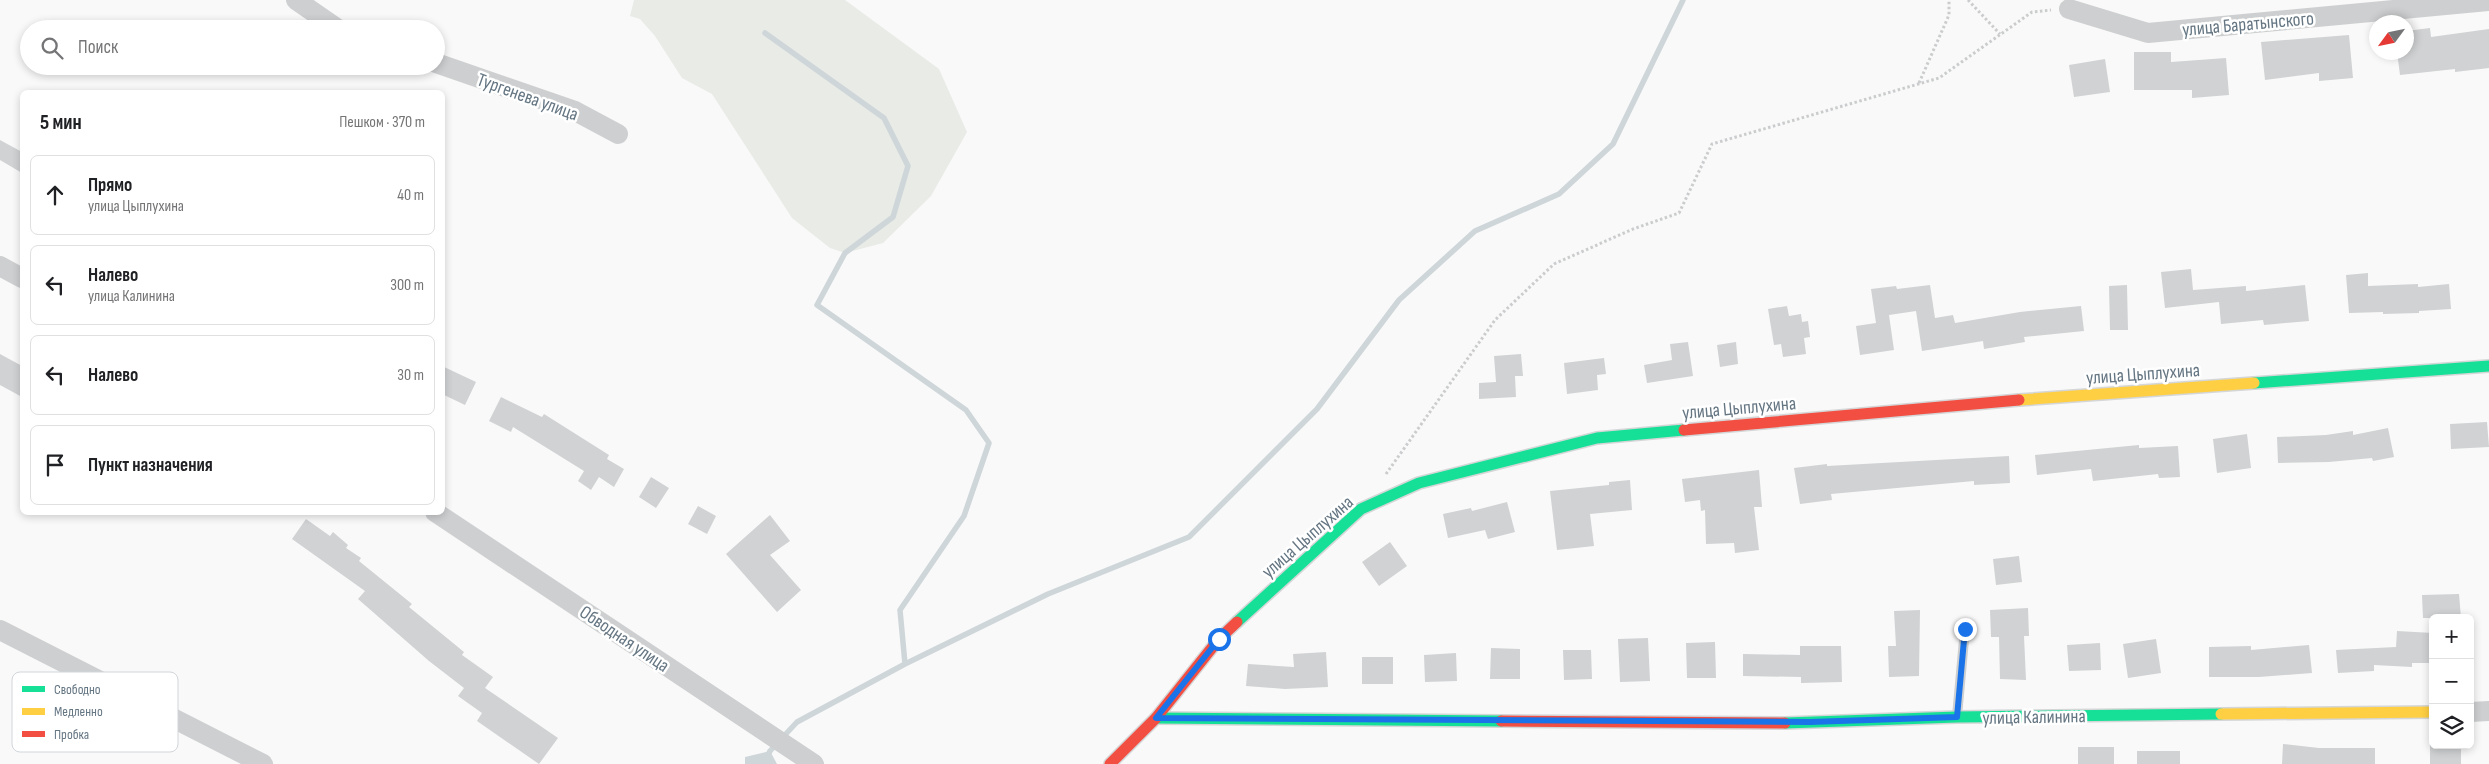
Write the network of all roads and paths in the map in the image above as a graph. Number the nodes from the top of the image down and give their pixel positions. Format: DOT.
graph roads {
  1 [pos="296,0"];
  2 [pos="1950,0"];
  3 [pos="1968,0"];
  4 [pos="2489,1"];
  5 [pos="2069,9"];
  6 [pos="325,20"];
  7 [pos="2000,34"];
  8 [pos="445,66"];
  9 [pos="1919,84"];
  10 [pos="618,134"];
  11 [pos="0,266"];
  12 [pos="20,277"];
  13 [pos="2489,366"];
  14 [pos="1383,477"];
  15 [pos="440,515"];
  16 [pos="1965,629"];
  17 [pos="0,630"];
  18 [pos="82,672"];
  19 [pos="2489,711"];
  20 [pos="2429,712"];
  21 [pos="2474,712"];
  22 [pos="1957,717"];
  23 [pos="1156,718"];
  24 [pos="178,721"];
  25 [pos="263,764"];
  26 [pos="814,764"];
  27 [pos="1110,764"];
  1 -- 6 [label="street"];
  2 -- 9 [label="path"];
  3 -- 7 [label="path"];
  4 -- 5 [label="street, улица Баратынского"];
  5 -- 7 [label="path"];
  7 -- 9 [label="path"];
  8 -- 10 [label="street, Тургенева улица"];
  9 -- 14 [label="path"];
  11 -- 12 [label="street"];
  13 -- 23 [label="street, улица Цыплухина"];
  15 -- 26 [label="street, Обводная улица"];
  16 -- 22 [label="lane"];
  17 -- 18 [label="street"];
  19 -- 21 [label="street"];
  20 -- 22 [label="street, улица Калинина"];
  22 -- 23 [label="street, улица Калинина"];
  23 -- 27 [label="street, улица Цыплухина"];
  24 -- 25 [label="street"];
}
